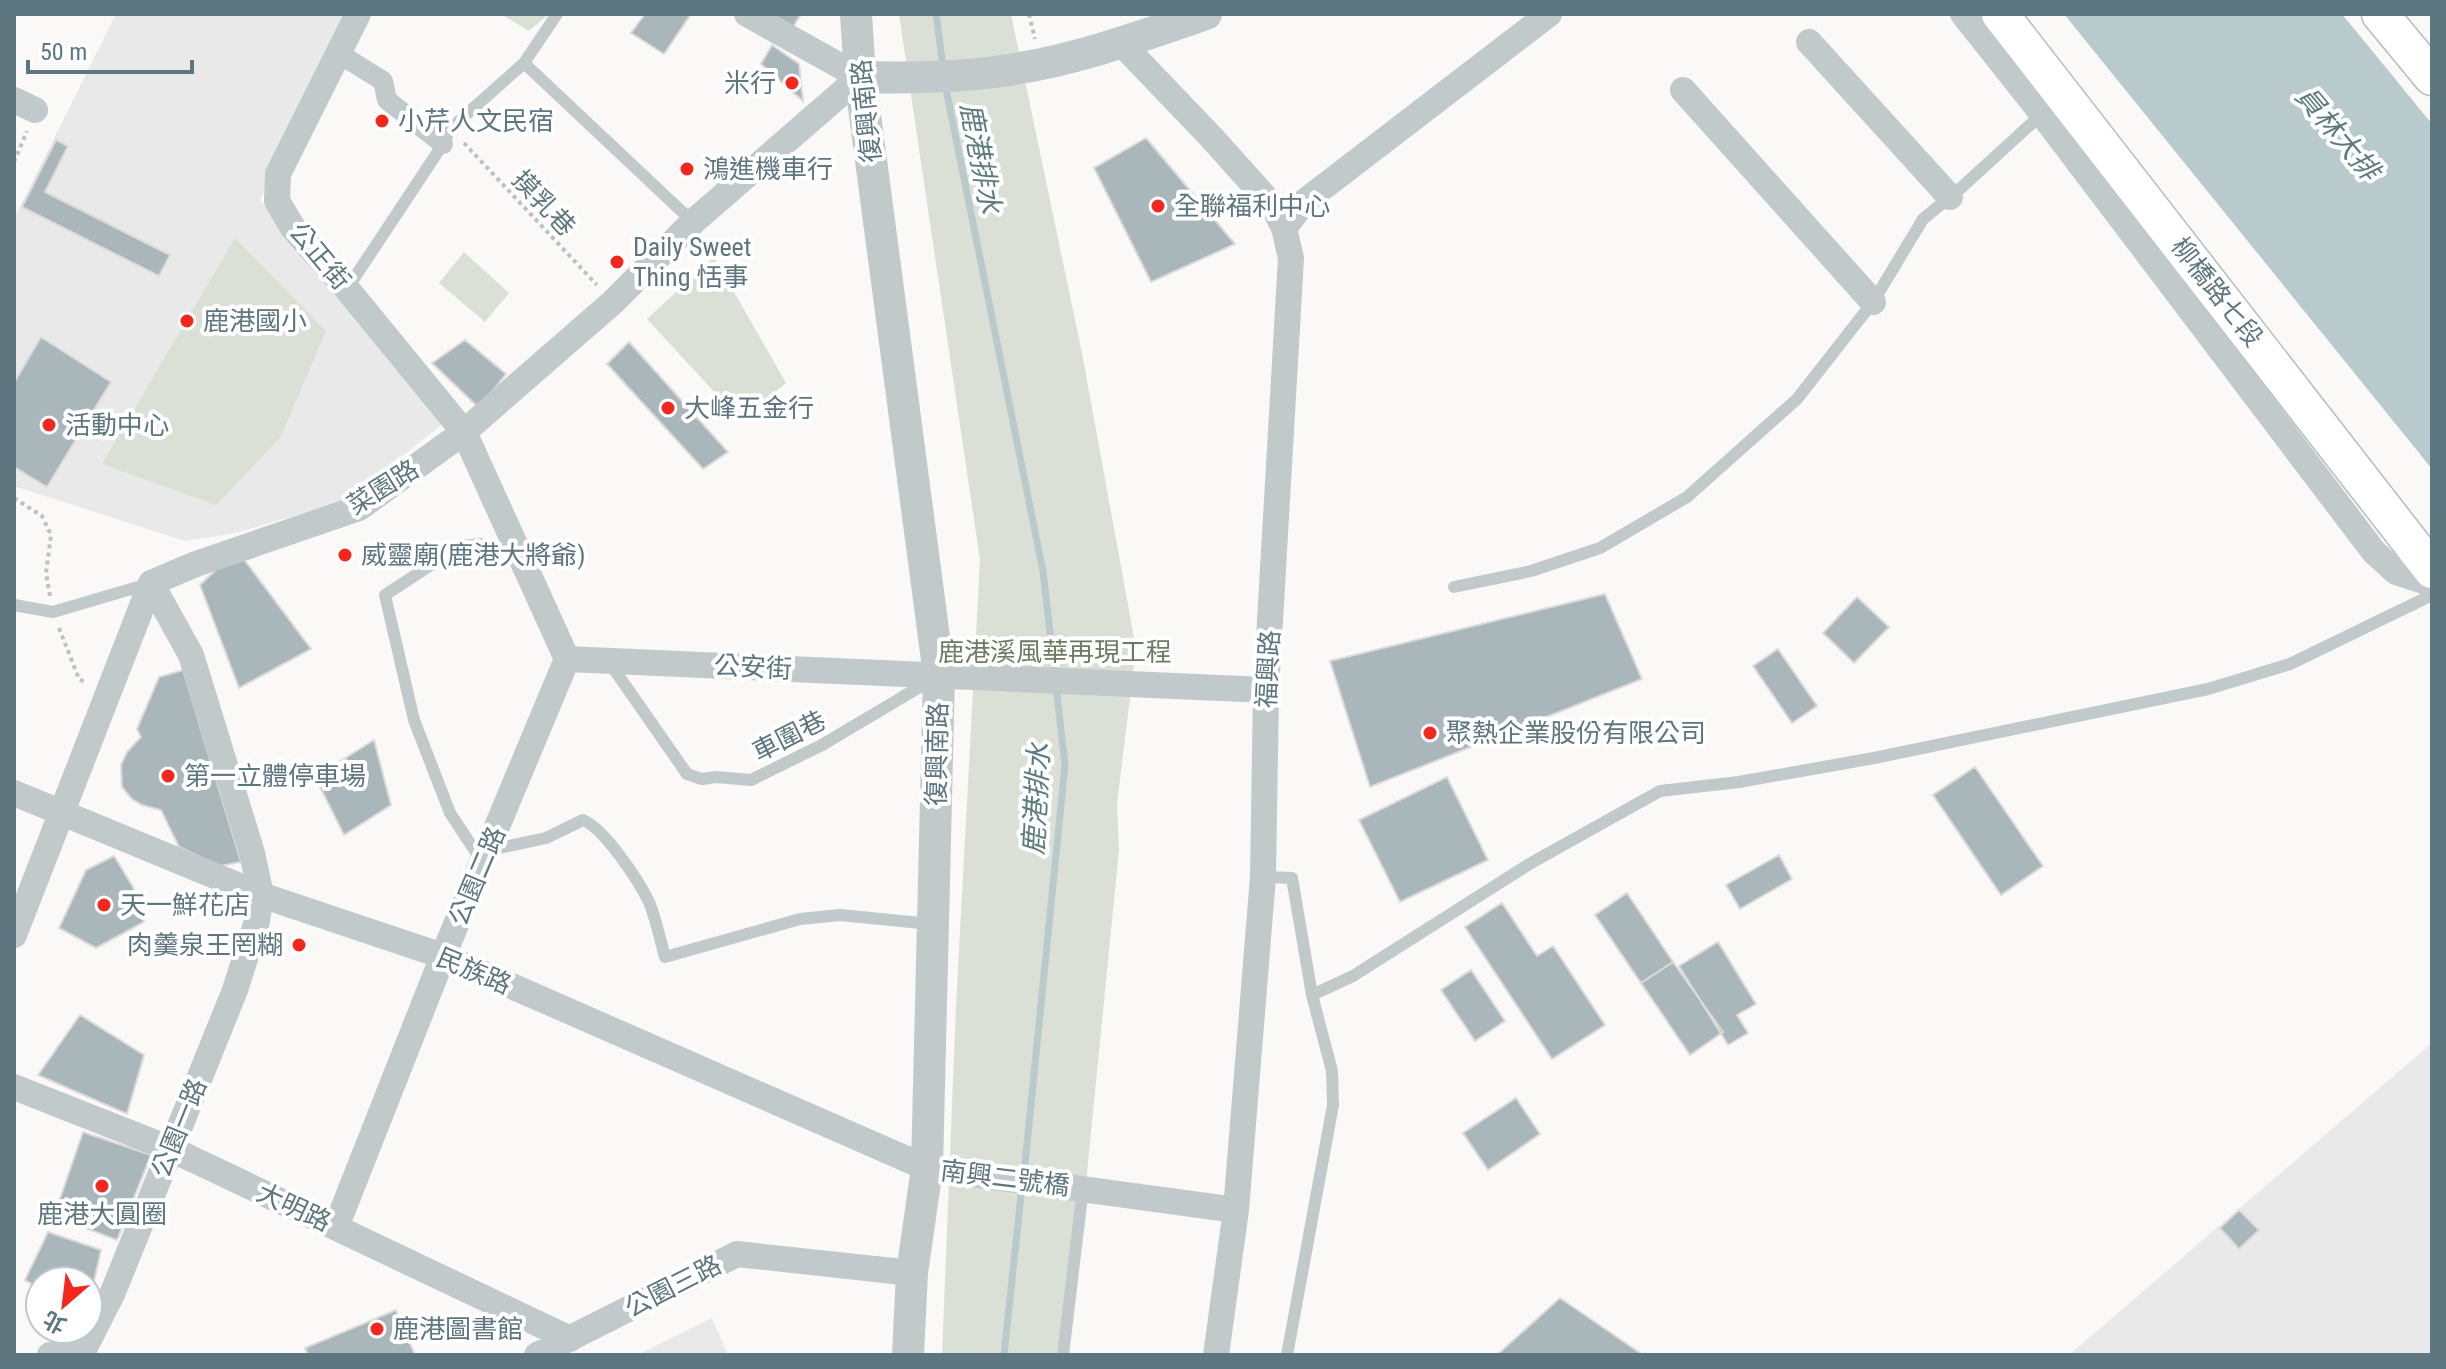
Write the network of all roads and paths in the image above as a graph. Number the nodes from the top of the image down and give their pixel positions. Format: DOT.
graph roads {
  1 [pos="358,14"];
  2 [pos="557,14"];
  3 [pos="747,14"];
  4 [pos="856,14"];
  5 [pos="1206,14"];
  6 [pos="1549,14"];
  7 [pos="1963,14"];
  8 [pos="2000,14"];
  9 [pos="2380,14"];
  10 [pos="1809,42"];
  11 [pos="1122,44"];
  12 [pos="338,53"];
  13 [pos="524,63"];
  14 [pos="860,77"];
  15 [pos="2432,77"];
  16 [pos="1683,90"];
  17 [pos="2053,104"];
  18 [pos="25,105"];
  19 [pos="446,136"];
  20 [pos="14,162"];
  21 [pos="1950,197"];
  22 [pos="693,222"];
  23 [pos="1284,228"];
  24 [pos="347,289"];
  25 [pos="613,302"];
  26 [pos="1873,302"];
  27 [pos="464,432"];
  28 [pos="516,552"];
  29 [pos="2432,570"];
  30 [pos="151,583"];
  31 [pos="2432,584"];
  32 [pos="1454,587"];
  33 [pos="2432,595"];
  34 [pos="14,605"];
  35 [pos="567,659"];
  36 [pos="608,661"];
  37 [pos="939,675"];
  38 [pos="1266,690"];
  39 [pos="14,793"];
  40 [pos="60,812"];
  41 [pos="485,857"];
  42 [pos="1263,877"];
  43 [pos="261,895"];
  44 [pos="934,925"];
  45 [pos="14,935"];
  46 [pos="443,956"];
  47 [pos="1312,995"];
  48 [pos="14,1087"];
  49 [pos="171,1149"];
  50 [pos="927,1168"];
  51 [pos="1083,1188"];
  52 [pos="1236,1210"];
  53 [pos="336,1227"];
  54 [pos="912,1273"];
  55 [pos="570,1339"];
  56 [pos="81,1354"];
  57 [pos="50,1355"];
  58 [pos="537,1355"];
  59 [pos="908,1355"];
  60 [pos="1063,1355"];
  61 [pos="1216,1355"];
  62 [pos="1287,1355"];
  1 -- 12 [label="street, 公正街"];
  2 -- 13 [label="lane"];
  3 -- 14 [label="street"];
  4 -- 14 [label="street, 復興南路"];
  5 -- 11 [label="street"];
  6 -- 23 [label="street"];
  7 -- 17 [label="street"];
  8 -- 17 [label="main road, 柳橋路七段"];
  9 -- 15 [label="main road"];
  10 -- 21 [label="street"];
  11 -- 14 [label="street"];
  11 -- 23 [label="street, 福興路"];
  12 -- 19 [label="street"];
  12 -- 24 [label="street, 公正街"];
  13 -- 19 [label="lane"];
  13 -- 22 [label="lane"];
  14 -- 22 [label="street, 菜園路"];
  14 -- 37 [label="street, 復興南路"];
  16 -- 26 [label="street"];
  17 -- 21 [label="lane"];
  17 -- 29 [label="main road, 柳橋路七段"];
  17 -- 31 [label="street"];
  18 -- 20 [label="path"];
  19 -- 24 [label="lane"];
  19 -- 25 [label="path, 摸乳巷"];
  21 -- 26 [label="lane"];
  22 -- 25 [label="street, 菜園路"];
  23 -- 38 [label="street, 福興路"];
  24 -- 27 [label="street, 公正街"];
  25 -- 27 [label="street, 菜園路"];
  26 -- 32 [label="lane"];
  27 -- 28 [label="street, 公正街"];
  27 -- 30 [label="street, 菜園路"];
  28 -- 35 [label="street, 公正街"];
  28 -- 41 [label="lane"];
  30 -- 34 [label="lane"];
  30 -- 40 [label="street"];
  30 -- 43 [label="street"];
  33 -- 47 [label="lane"];
  35 -- 36 [label="street, 公安街"];
  35 -- 41 [label="street, 公園二路"];
  36 -- 37 [label="street, 公安街"];
  36 -- 37 [label="lane, 車圍巷"];
  37 -- 38 [label="street, 公安街"];
  37 -- 44 [label="street, 復興南路"];
  38 -- 42 [label="street, 福興路"];
  39 -- 40 [label="street, 民族路"];
  40 -- 43 [label="street, 民族路"];
  40 -- 45 [label="street"];
  41 -- 44 [label="lane"];
  41 -- 46 [label="street, 公園二路"];
  42 -- 47 [label="lane"];
  42 -- 52 [label="street, 福興路"];
  43 -- 46 [label="street, 民族路"];
  43 -- 49 [label="street, 公園一路"];
  44 -- 50 [label="street, 復興南路"];
  46 -- 50 [label="street, 民族路"];
  46 -- 53 [label="street, 公園二路"];
  47 -- 62 [label="lane"];
  48 -- 49 [label="street, 大明路"];
  49 -- 53 [label="street, 大明路"];
  49 -- 56 [label="street, 公園一路"];
  50 -- 51 [label="street, 南興二號橋"];
  50 -- 54 [label="street, 復興南路"];
  51 -- 52 [label="street, 南興二號橋"];
  51 -- 60 [label="lane"];
  52 -- 61 [label="street, 福興路"];
  53 -- 55 [label="street, 大明路"];
  54 -- 55 [label="street, 公園三路"];
  54 -- 59 [label="street, 復興南路"];
  55 -- 58 [label="street, 公園三路"];
  56 -- 57 [label="street"];
}
